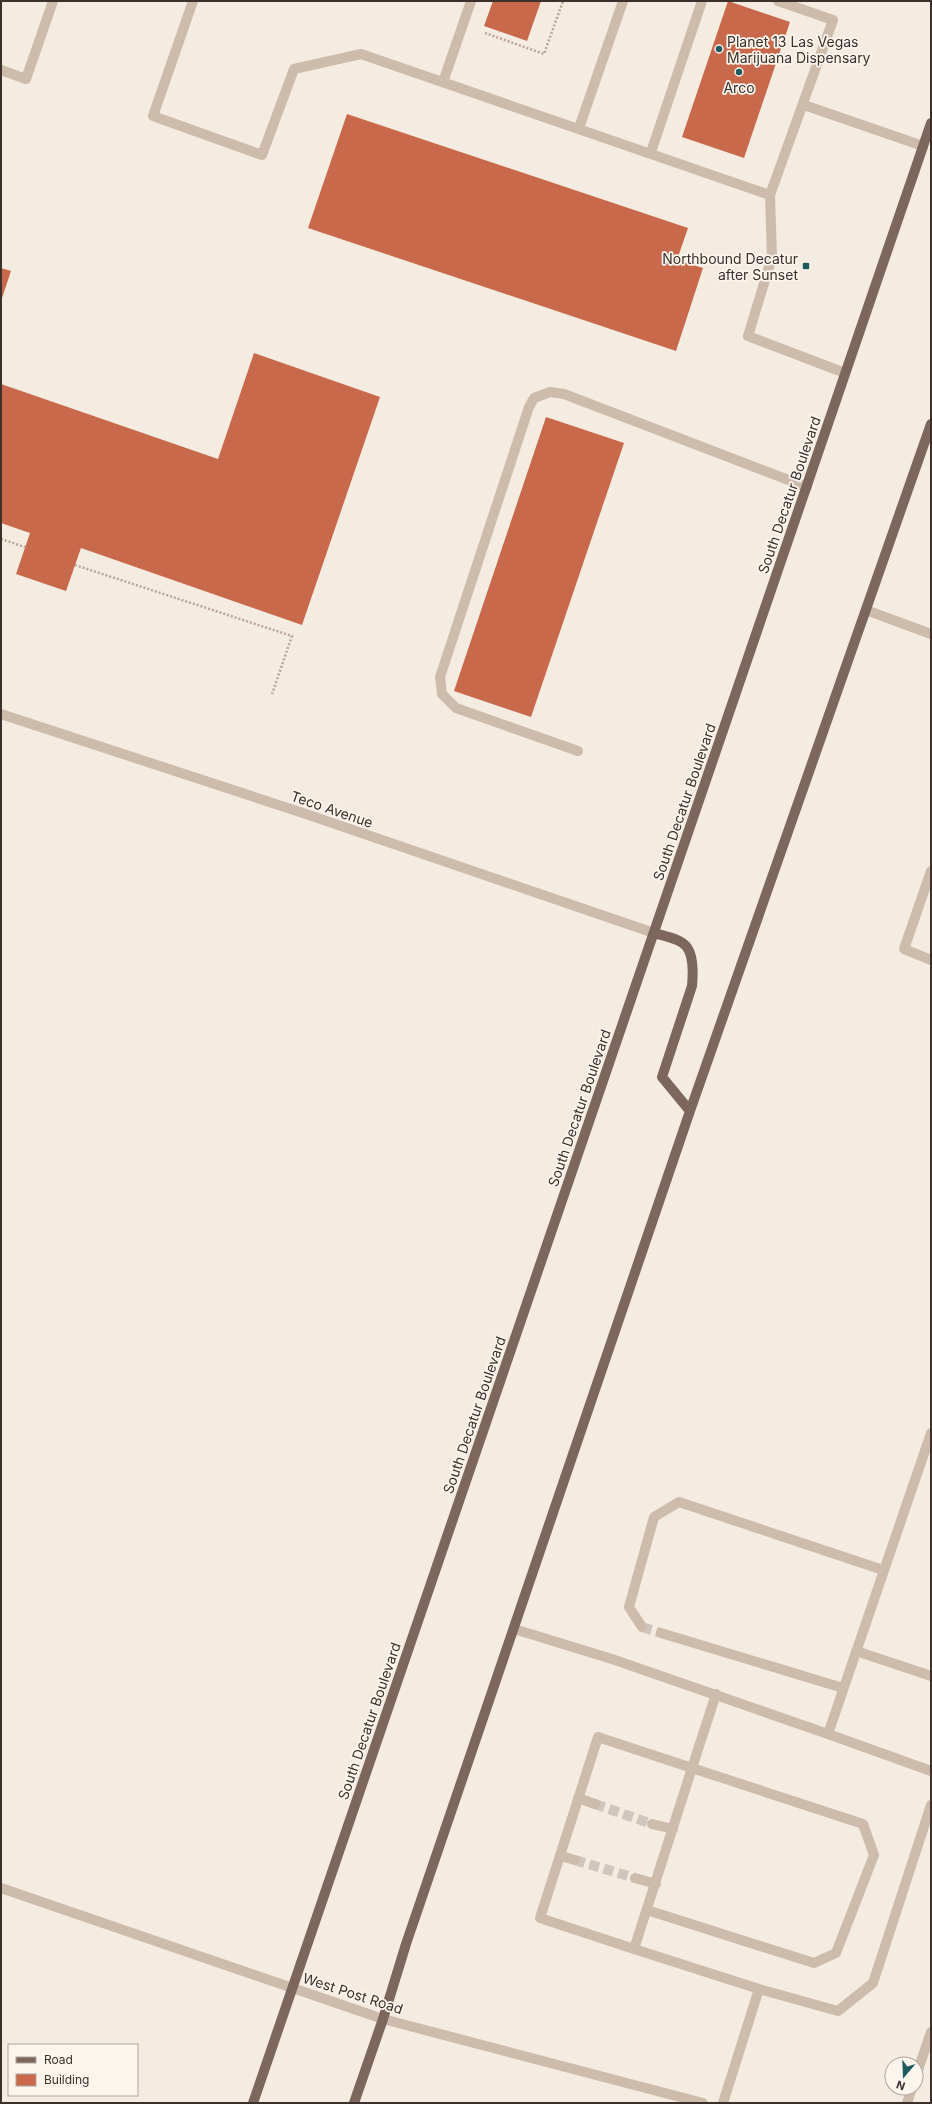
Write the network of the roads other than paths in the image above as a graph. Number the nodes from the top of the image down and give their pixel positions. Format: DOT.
graph roads {
  1 [pos="53,1"];
  2 [pos="193,1"];
  3 [pos="471,1"];
  4 [pos="623,1"];
  5 [pos="702,1"];
  6 [pos="778,1"];
  7 [pos="1,70"];
  8 [pos="443,82"];
  9 [pos="804,105"];
  10 [pos="931,123"];
  11 [pos="579,128"];
  12 [pos="923,146"];
  13 [pos="651,152"];
  14 [pos="770,195"];
  15 [pos="845,373"];
  16 [pos="931,424"];
  17 [pos="807,486"];
  18 [pos="866,610"];
  19 [pos="931,634"];
  20 [pos="1,714"];
  21 [pos="578,751"];
  22 [pos="931,871"];
  23 [pos="654,933"];
  24 [pos="931,960"];
  25 [pos="690,1111"];
  26 [pos="931,1433"];
  27 [pos="883,1570"];
  28 [pos="642,1626"];
  29 [pos="514,1629"];
  30 [pos="661,1633"];
  31 [pos="856,1651"];
  32 [pos="931,1676"];
  33 [pos="843,1688"];
  34 [pos="716,1694"];
  35 [pos="828,1734"];
  36 [pos="692,1768"];
  37 [pos="931,1771"];
  38 [pos="578,1798"];
  39 [pos="595,1804"];
  40 [pos="931,1805"];
  41 [pos="652,1824"];
  42 [pos="673,1829"];
  43 [pos="561,1856"];
  44 [pos="575,1860"];
  45 [pos="635,1878"];
  46 [pos="656,1884"];
  47 [pos="1,1888"];
  48 [pos="647,1910"];
  49 [pos="634,1949"];
  50 [pos="292,1988"];
  51 [pos="759,1989"];
  52 [pos="384,2019"];
  53 [pos="931,2032"];
  54 [pos="923,2056"];
  55 [pos="253,2103"];
  56 [pos="354,2103"];
  57 [pos="702,2103"];
  58 [pos="723,2103"];
  1 -- 7 [label="street"];
  2 -- 8 [label="street"];
  3 -- 8 [label="street"];
  4 -- 11 [label="street"];
  5 -- 13 [label="street"];
  6 -- 9 [label="street"];
  8 -- 11 [label="street"];
  9 -- 12 [label="street"];
  9 -- 14 [label="street"];
  10 -- 12 [label="main road, South Decatur Boulevard"];
  11 -- 13 [label="street"];
  12 -- 15 [label="main road, South Decatur Boulevard"];
  13 -- 14 [label="street"];
  14 -- 15 [label="street"];
  15 -- 17 [label="main road, South Decatur Boulevard"];
  16 -- 18 [label="main road"];
  17 -- 21 [label="street"];
  17 -- 23 [label="main road, South Decatur Boulevard"];
  18 -- 19 [label="street"];
  18 -- 25 [label="main road"];
  20 -- 23 [label="street, Teco Avenue"];
  22 -- 24 [label="street"];
  23 -- 25 [label="main road"];
  23 -- 50 [label="main road, South Decatur Boulevard"];
  25 -- 29 [label="main road"];
  26 -- 27 [label="street"];
  27 -- 28 [label="street"];
  27 -- 31 [label="street"];
  29 -- 34 [label="street"];
  29 -- 52 [label="main road"];
  30 -- 33 [label="street"];
  31 -- 32 [label="street"];
  31 -- 33 [label="street"];
  33 -- 35 [label="street"];
  34 -- 35 [label="street"];
  34 -- 36 [label="street"];
  35 -- 37 [label="street"];
  36 -- 38 [label="street"];
  36 -- 42 [label="street"];
  36 -- 48 [label="street"];
  38 -- 39 [label="street"];
  38 -- 43 [label="street"];
  40 -- 51 [label="street"];
  41 -- 42 [label="street"];
  42 -- 46 [label="street"];
  43 -- 44 [label="street"];
  43 -- 49 [label="street"];
  45 -- 46 [label="street"];
  46 -- 48 [label="street"];
  47 -- 50 [label="street, West Post Road"];
  48 -- 49 [label="street"];
  49 -- 51 [label="street"];
  50 -- 52 [label="street, West Post Road"];
  50 -- 55 [label="main road, South Decatur Boulevard"];
  51 -- 58 [label="street"];
  52 -- 56 [label="main road"];
  52 -- 57 [label="street, West Post Road"];
  53 -- 54 [label="street"];
}
